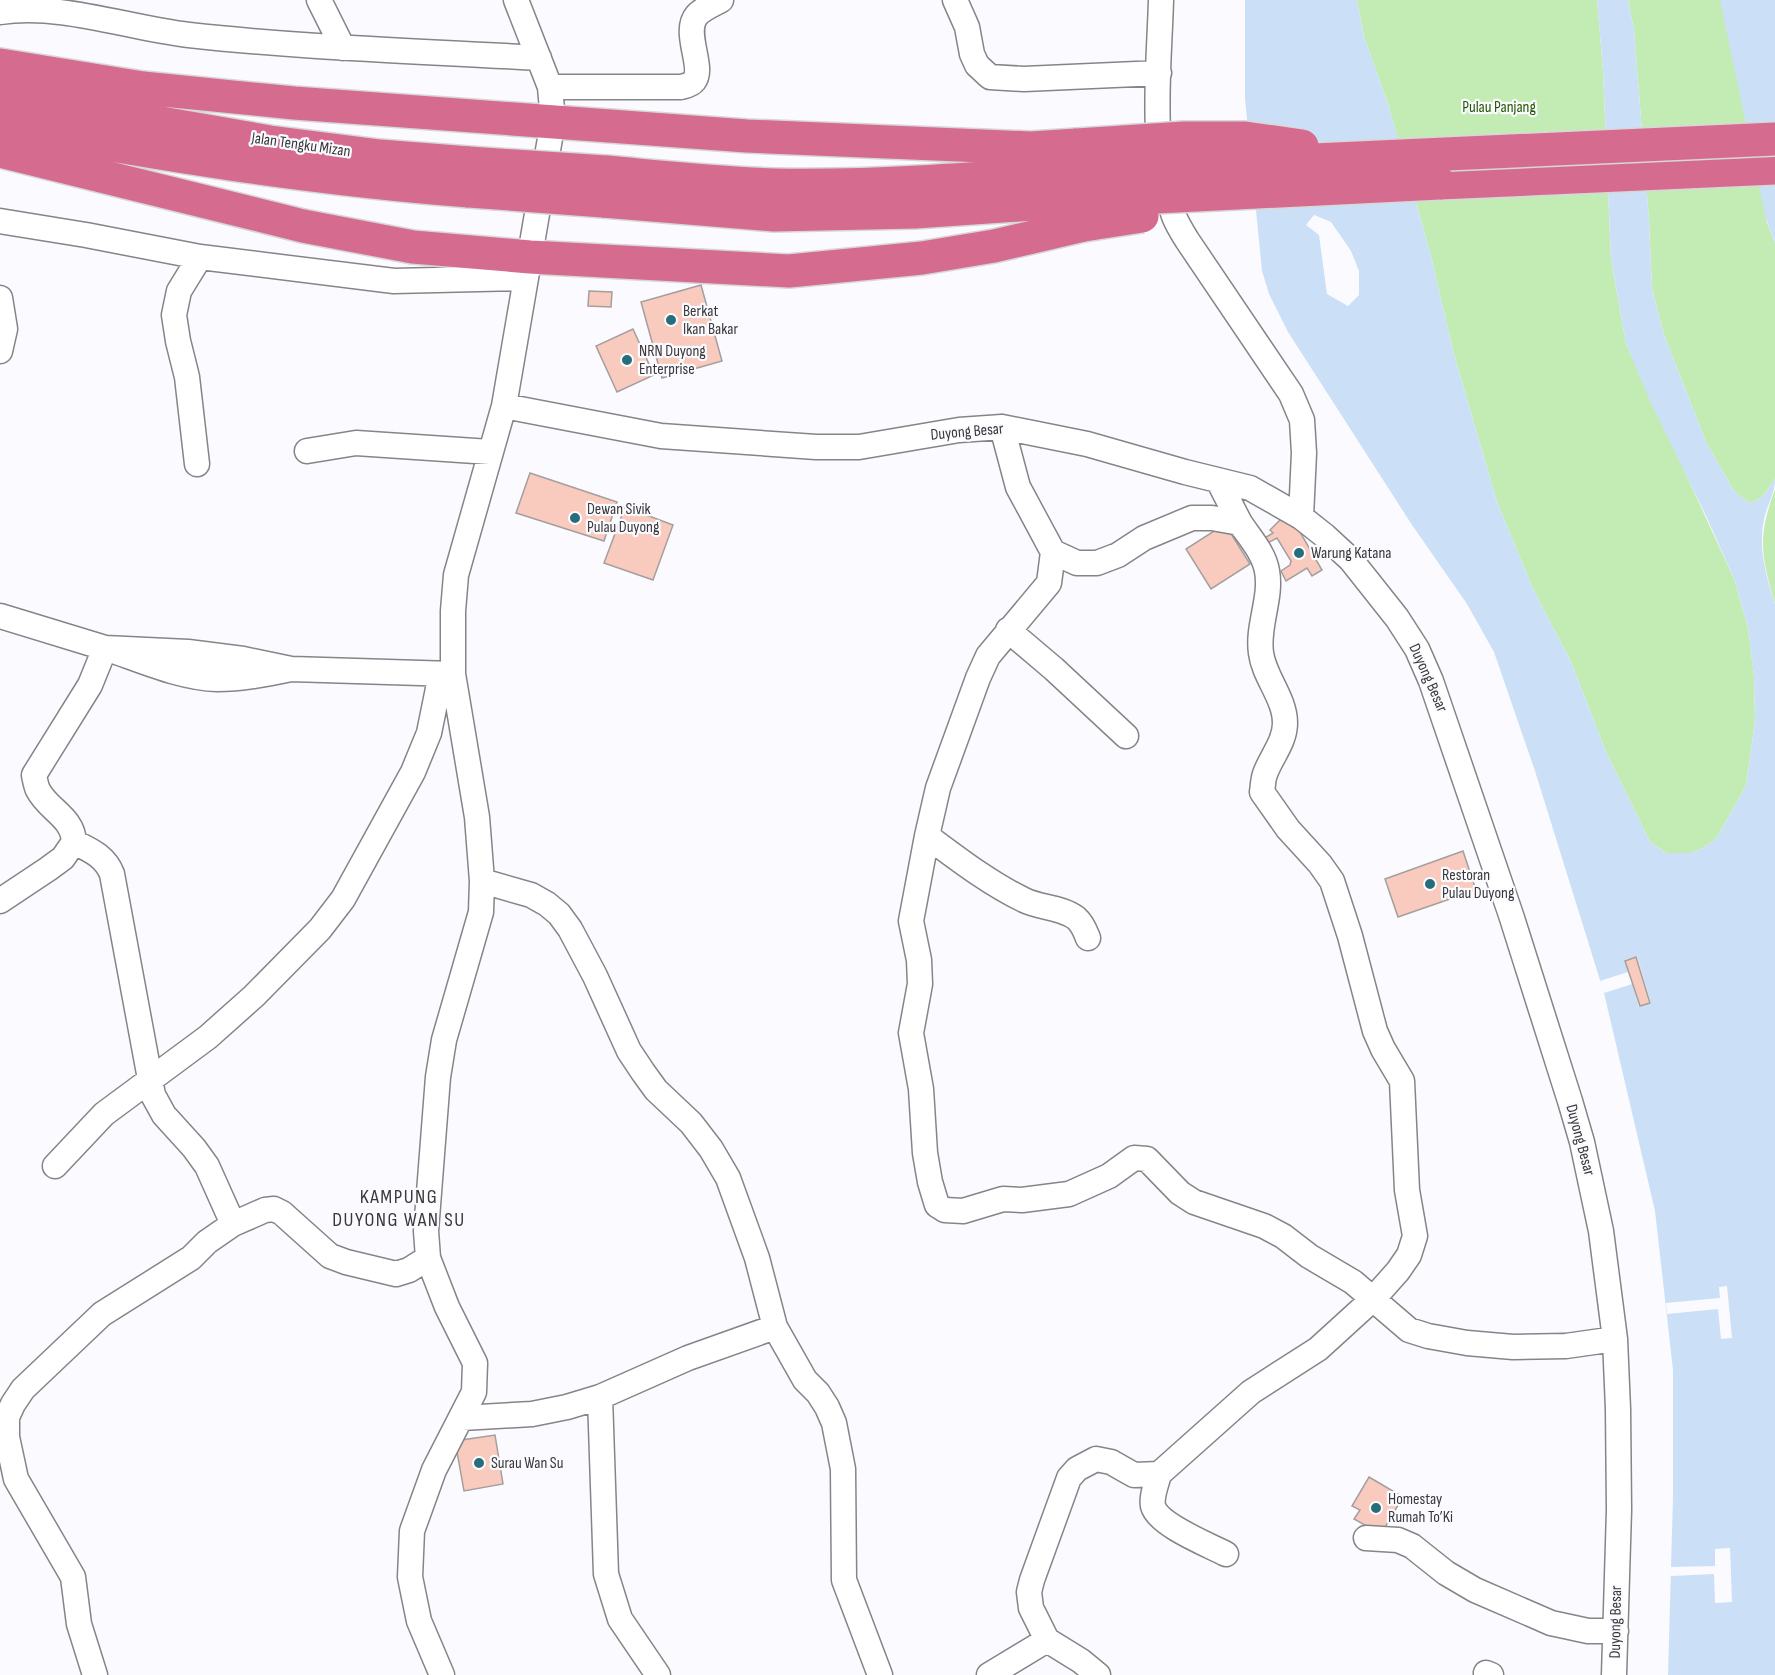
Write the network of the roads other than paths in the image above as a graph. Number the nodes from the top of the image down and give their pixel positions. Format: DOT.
graph roads {
  1 [pos="318,0"];
  2 [pos="516,0"];
  3 [pos="721,0"];
  4 [pos="955,0"];
  5 [pos="1161,0"];
  6 [pos="0,12"];
  7 [pos="343,48"];
  8 [pos="539,58"];
  9 [pos="1159,73"];
  10 [pos="550,87"];
  11 [pos="7,110"];
  12 [pos="553,121"];
  13 [pos="1775,139"];
  14 [pos="1775,168"];
  15 [pos="1078,185"];
  16 [pos="0,221"];
  17 [pos="200,257"];
  18 [pos="528,268"];
  19 [pos="0,298"];
  20 [pos="0,351"];
  21 [pos="504,406"];
  22 [pos="1002,427"];
  23 [pos="307,451"];
  24 [pos="490,452"];
  25 [pos="197,464"];
  26 [pos="1218,480"];
  27 [pos="1301,518"];
  28 [pos="1240,524"];
  29 [pos="1053,552"];
  30 [pos="0,616"];
  31 [pos="1008,630"];
  32 [pos="105,648"];
  33 [pos="447,674"];
  34 [pos="1126,736"];
  35 [pos="927,836"];
  36 [pos="74,842"];
  37 [pos="482,881"];
  38 [pos="0,902"];
  39 [pos="1088,938"];
  40 [pos="150,1079"];
  41 [pos="55,1166"];
  42 [pos="233,1224"];
  43 [pos="428,1258"];
  44 [pos="1374,1298"];
  45 [pos="775,1327"];
  46 [pos="1615,1339"];
  47 [pos="6,1397"];
  48 [pos="600,1397"];
  49 [pos="462,1418"];
  50 [pos="1159,1474"];
  51 [pos="1366,1538"];
  52 [pos="1226,1554"];
  53 [pos="1616,1631"];
  54 [pos="1047,1640"];
  55 [pos="95,1675"];
  56 [pos="442,1675"];
  57 [pos="658,1675"];
  58 [pos="880,1675"];
  59 [pos="988,1675"];
  60 [pos="1098,1675"];
  61 [pos="1614,1675"];
  1 -- 7 [label="street"];
  2 -- 8 [label="street"];
  3 -- 10 [label="street"];
  4 -- 9 [label="street"];
  5 -- 9 [label="street"];
  6 -- 7 [label="street"];
  7 -- 8 [label="street"];
  8 -- 10 [label="street"];
  9 -- 27 [label="street"];
  10 -- 12 [label="street"];
  11 -- 12 [label="highway"];
  11 -- 15 [label="highway, Jalan Tengku Mizan, bridge"];
  11 -- 18 [label="highway"];
  12 -- 15 [label="highway"];
  12 -- 18 [label="street"];
  13 -- 15 [label="highway, bridge"];
  14 -- 15 [label="highway, bridge"];
  15 -- 18 [label="highway"];
  16 -- 17 [label="street"];
  17 -- 18 [label="street"];
  17 -- 25 [label="street"];
  18 -- 21 [label="street"];
  19 -- 20 [label="street"];
  21 -- 22 [label="street, Duyong Besar"];
  21 -- 24 [label="street"];
  22 -- 26 [label="street, Duyong Besar"];
  22 -- 29 [label="street"];
  23 -- 24 [label="street"];
  24 -- 33 [label="street"];
  26 -- 27 [label="street, Duyong Besar"];
  26 -- 28 [label="street"];
  27 -- 46 [label="street, Duyong Besar"];
  28 -- 29 [label="street"];
  28 -- 44 [label="street"];
  29 -- 31 [label="street"];
  30 -- 32 [label="street"];
  31 -- 34 [label="street"];
  31 -- 35 [label="street"];
  32 -- 33 [label="street"];
  32 -- 36 [label="street"];
  33 -- 37 [label="street"];
  33 -- 40 [label="street"];
  35 -- 39 [label="street"];
  35 -- 44 [label="street"];
  36 -- 38 [label="street"];
  36 -- 40 [label="street"];
  37 -- 43 [label="street"];
  37 -- 45 [label="street"];
  40 -- 41 [label="street"];
  40 -- 42 [label="street"];
  42 -- 43 [label="street"];
  42 -- 47 [label="street"];
  43 -- 49 [label="street"];
  44 -- 46 [label="street"];
  44 -- 50 [label="street"];
  45 -- 48 [label="street"];
  45 -- 58 [label="street"];
  46 -- 53 [label="street, Duyong Besar"];
  47 -- 55 [label="street"];
  48 -- 49 [label="street"];
  48 -- 57 [label="street"];
  49 -- 56 [label="street"];
  50 -- 52 [label="street"];
  50 -- 54 [label="street"];
  51 -- 53 [label="street"];
  53 -- 61 [label="street, Duyong Besar"];
  54 -- 59 [label="street"];
  54 -- 60 [label="street"];
}
